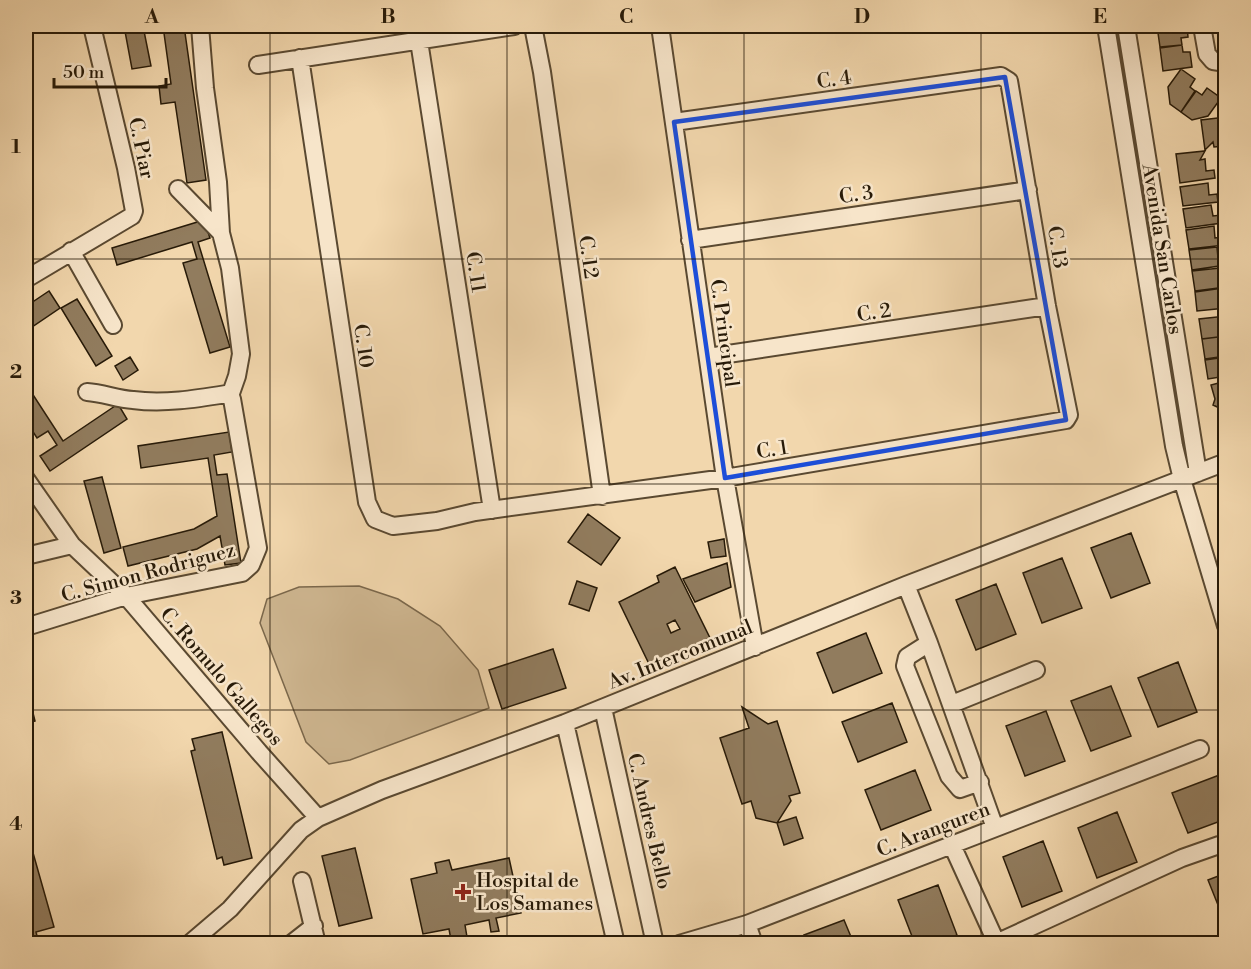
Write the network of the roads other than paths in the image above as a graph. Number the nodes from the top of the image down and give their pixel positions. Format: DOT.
graph roads {
  1 [pos="92,26"];
  2 [pos="200,26"];
  3 [pos="514,26"];
  4 [pos="533,26"];
  5 [pos="660,26"];
  6 [pos="1106,26"];
  7 [pos="1126,26"];
  8 [pos="1202,26"];
  9 [pos="419,41"];
  10 [pos="300,58"];
  11 [pos="1226,63"];
  12 [pos="258,65"];
  13 [pos="1001,76"];
  14 [pos="674,122"];
  15 [pos="178,189"];
  16 [pos="1028,190"];
  17 [pos="221,233"];
  18 [pos="690,240"];
  19 [pos="71,251"];
  20 [pos="26,279"];
  21 [pos="1047,306"];
  22 [pos="113,325"];
  23 [pos="708,357"];
  24 [pos="87,392"];
  25 [pos="230,396"];
  26 [pos="1059,423"];
  27 [pos="1226,462"];
  28 [pos="1198,473"];
  29 [pos="725,478"];
  30 [pos="26,479"];
  31 [pos="1182,479"];
  32 [pos="602,495"];
  33 [pos="492,510"];
  34 [pos="72,545"];
  35 [pos="26,556"];
  36 [pos="906,585"];
  37 [pos="126,596"];
  38 [pos="26,627"];
  39 [pos="1226,627"];
  40 [pos="929,643"];
  41 [pos="754,647"];
  42 [pos="1036,670"];
  43 [pos="952,704"];
  44 [pos="603,708"];
  45 [pos="565,723"];
  46 [pos="1200,749"];
  47 [pos="980,782"];
  48 [pos="318,818"];
  49 [pos="995,828"];
  50 [pos="952,844"];
  51 [pos="1219,845"];
  52 [pos="302,881"];
  53 [pos="747,924"];
  54 [pos="314,926"];
  55 [pos="996,943"];
  56 [pos="189,944"];
  57 [pos="291,944"];
  58 [pos="317,944"];
  59 [pos="616,944"];
  60 [pos="655,944"];
  61 [pos="679,944"];
  62 [pos="754,944"];
  1 -- 19 [label="street, C. Piar"];
  2 -- 17 [label="street"];
  3 -- 9 [label="street"];
  4 -- 32 [label="street, C. 12"];
  5 -- 14 [label="street, C. Principal"];
  6 -- 31 [label="street, Avenida San Carlos"];
  7 -- 28 [label="street, Avenida San Carlos"];
  8 -- 11 [label="street"];
  9 -- 10 [label="street"];
  9 -- 33 [label="street, C. 11"];
  10 -- 12 [label="street"];
  10 -- 33 [label="street, C. 10"];
  13 -- 14 [label="street, C. 4"];
  13 -- 16 [label="street, C. 13"];
  14 -- 18 [label="street, C. Principal"];
  15 -- 17 [label="street"];
  16 -- 18 [label="street, C. 3"];
  16 -- 21 [label="street, C. 13"];
  17 -- 25 [label="street"];
  18 -- 23 [label="street, C. Principal"];
  19 -- 20 [label="street"];
  19 -- 22 [label="street"];
  21 -- 23 [label="street, C. 2"];
  21 -- 26 [label="street, C. 13"];
  23 -- 29 [label="street, C. Principal"];
  24 -- 25 [label="street"];
  25 -- 37 [label="street, C. Simon Rodriguez"];
  26 -- 29 [label="street, C. 1"];
  27 -- 28 [label="street, Av. Intercomunal"];
  28 -- 31 [label="street, Av. Intercomunal"];
  29 -- 32 [label="street, C. 1"];
  29 -- 41 [label="street, C. Principal"];
  30 -- 34 [label="street, C. Romulo Gallegos"];
  31 -- 36 [label="street, Av. Intercomunal"];
  31 -- 39 [label="street, Avenida San Carlos"];
  32 -- 33 [label="street, C. 1"];
  34 -- 35 [label="street"];
  34 -- 37 [label="street, C. Romulo Gallegos"];
  36 -- 40 [label="street"];
  36 -- 41 [label="street, Av. Intercomunal"];
  37 -- 38 [label="street, C. Simon Rodriguez"];
  37 -- 48 [label="street, C. Romulo Gallegos"];
  40 -- 43 [label="street"];
  40 -- 47 [label="street"];
  41 -- 44 [label="street, Av. Intercomunal"];
  42 -- 43 [label="street"];
  43 -- 47 [label="street"];
  44 -- 45 [label="street, Av. Intercomunal"];
  44 -- 60 [label="street, C. Andres Bello"];
  45 -- 48 [label="street, Av. Intercomunal"];
  45 -- 59 [label="street"];
  46 -- 49 [label="street, C. Aranguren"];
  47 -- 49 [label="street"];
  48 -- 56 [label="street, Av. Intercomunal"];
  49 -- 50 [label="street, C. Aranguren"];
  50 -- 53 [label="street, C. Aranguren"];
  50 -- 55 [label="street"];
  51 -- 55 [label="street"];
  52 -- 54 [label="street"];
  53 -- 61 [label="street, C. Aranguren"];
  53 -- 62 [label="street"];
  54 -- 57 [label="street"];
  54 -- 58 [label="street"];
}
